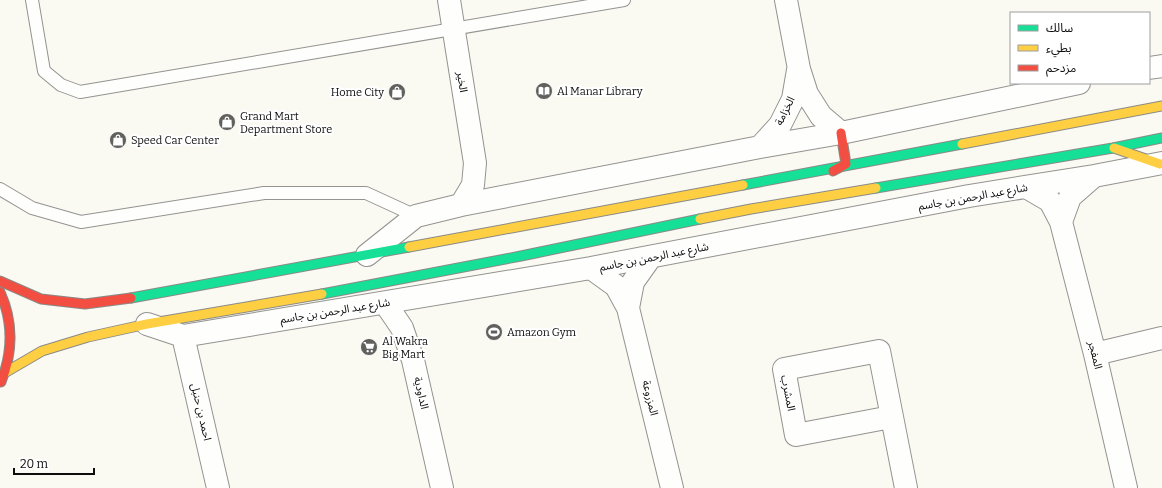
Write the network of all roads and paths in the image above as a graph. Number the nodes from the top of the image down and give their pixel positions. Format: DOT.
graph roads {
  1 [pos="32,0"];
  2 [pos="449,0"];
  3 [pos="624,0"];
  4 [pos="786,0"];
  5 [pos="454,29"];
  6 [pos="1162,66"];
  7 [pos="1150,68"];
  8 [pos="799,69"];
  9 [pos="1074,84"];
  10 [pos="1162,106"];
  11 [pos="841,133"];
  12 [pos="1162,138"];
  13 [pos="760,147"];
  14 [pos="1113,148"];
  15 [pos="474,163"];
  16 [pos="846,164"];
  17 [pos="1161,164"];
  18 [pos="1094,176"];
  19 [pos="812,180"];
  20 [pos="1026,187"];
  21 [pos="0,189"];
  22 [pos="785,193"];
  23 [pos="511,195"];
  24 [pos="461,205"];
  25 [pos="751,209"];
  26 [pos="416,216"];
  27 [pos="1061,222"];
  28 [pos="367,255"];
  29 [pos="650,258"];
  30 [pos="591,268"];
  31 [pos="0,281"];
  32 [pos="0,292"];
  33 [pos="385,303"];
  34 [pos="628,308"];
  35 [pos="147,324"];
  36 [pos="183,336"];
  37 [pos="1162,338"];
  38 [pos="1095,354"];
  39 [pos="6,372"];
  40 [pos="0,385"];
  41 [pos="892,417"];
  42 [pos="218,488"];
  43 [pos="442,488"];
  44 [pos="672,488"];
  45 [pos="906,488"];
  46 [pos="1126,488"];
  1 -- 5 [label="lane"];
  2 -- 5 [label="street, الخير"];
  3 -- 5 [label="lane"];
  4 -- 8 [label="street, الخزامة"];
  5 -- 15 [label="street, الخير"];
  6 -- 7 [label="street"];
  8 -- 11 [label="street, الخزامة"];
  8 -- 13 [label="street, الخزامة"];
  9 -- 11 [label="street"];
  10 -- 16 [label="main road"];
  11 -- 13 [label="street"];
  11 -- 16 [label="main road"];
  12 -- 14 [label="main road, شارع عبد الرحمن بن جاسم"];
  13 -- 23 [label="street"];
  14 -- 17 [label="main road"];
  14 -- 25 [label="main road, شارع عبد الرحمن بن جاسم"];
  15 -- 23 [label="street"];
  15 -- 24 [label="street, الخير"];
  16 -- 19 [label="main road"];
  16 -- 28 [label="main road"];
  17 -- 18 [label="street, شارع عبد الرحمن بن جاسم"];
  18 -- 20 [label="street, شارع عبد الرحمن بن جاسم"];
  18 -- 27 [label="street"];
  20 -- 27 [label="street, المفجر"];
  20 -- 29 [label="street, شارع عبد الرحمن بن جاسم"];
  21 -- 26 [label="lane"];
  22 -- 25 [label="main road"];
  23 -- 24 [label="street"];
  24 -- 26 [label="street"];
  25 -- 35 [label="main road, شارع عبد الرحمن بن جاسم"];
  26 -- 28 [label="street"];
  27 -- 38 [label="street, المفجر"];
  28 -- 31 [label="main road"];
  29 -- 30 [label="street, شارع عبد الرحمن بن جاسم"];
  29 -- 34 [label="street, المزروعة"];
  30 -- 33 [label="street, شارع عبد الرحمن بن جاسم"];
  30 -- 34 [label="street, المزروعة"];
  32 -- 39 [label="main road"];
  33 -- 36 [label="street, شارع عبد الرحمن بن جاسم"];
  33 -- 43 [label="street, الداودية"];
  34 -- 44 [label="street, المزروعة"];
  35 -- 36 [label="street, شارع عبد الرحمن بن جاسم"];
  35 -- 39 [label="main road, شارع عبد الرحمن بن جاسم"];
  36 -- 42 [label="street, احمد بن حنبل"];
  37 -- 38 [label="street"];
  38 -- 46 [label="street, المفجر"];
  39 -- 40 [label="main road"];
  41 -- 41 [label="street, المشرب"];
  41 -- 45 [label="street, المشرب"];
}
